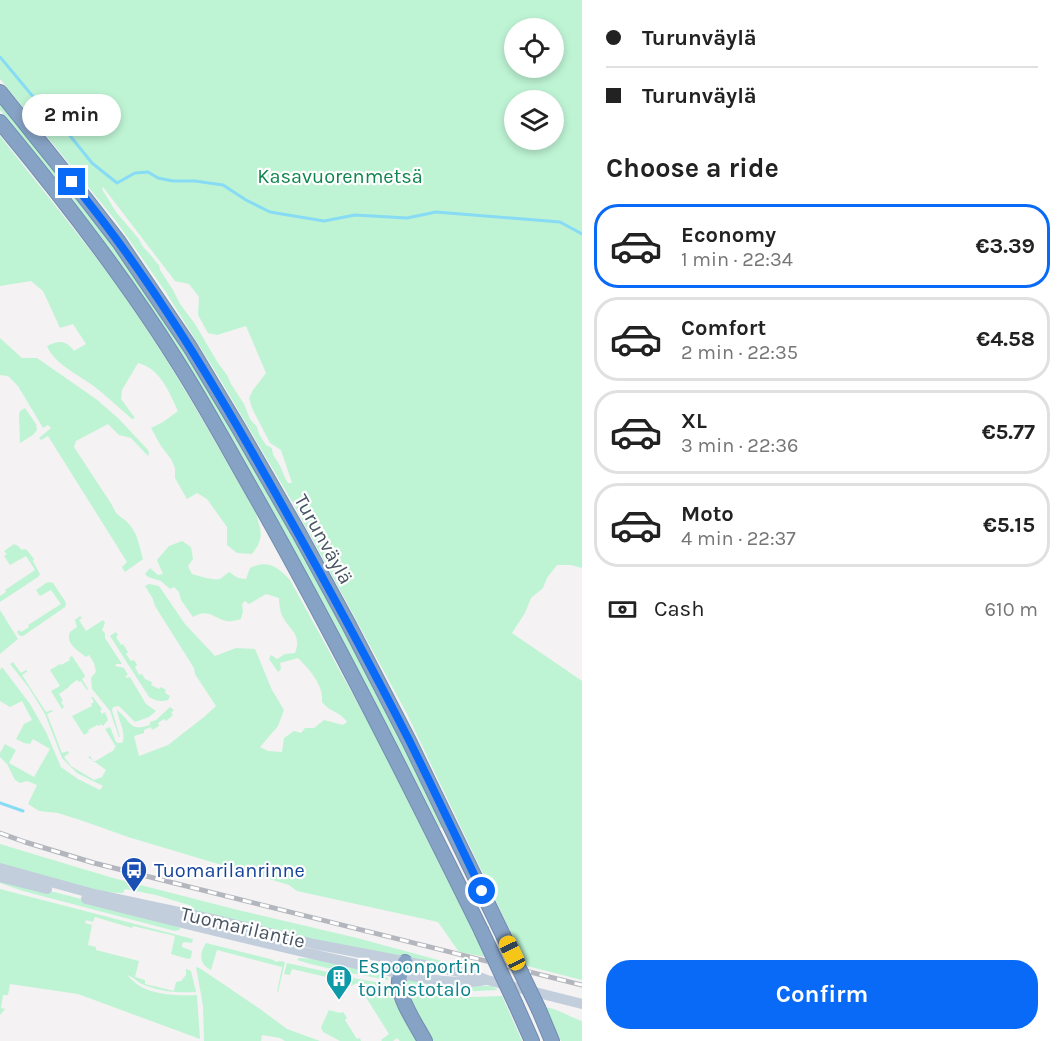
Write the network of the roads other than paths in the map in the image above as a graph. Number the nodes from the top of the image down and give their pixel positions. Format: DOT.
graph roads {
  1 [pos="0,92"];
  2 [pos="0,122"];
  3 [pos="0,868"];
  4 [pos="0,877"];
  5 [pos="403,967"];
  6 [pos="582,1004"];
  7 [pos="425,1041"];
  8 [pos="532,1041"];
  9 [pos="552,1041"];
  1 -- 9 [label="highway, Turunväylä, bridge"];
  2 -- 8 [label="highway, Turunväylä, bridge"];
  3 -- 5 [label="main road, Tuomarilantie"];
  4 -- 5 [label="main road, Tuomarilantie"];
  5 -- 6 [label="main road, Tuomarilantie"];
  5 -- 7 [label="highway"];
}
